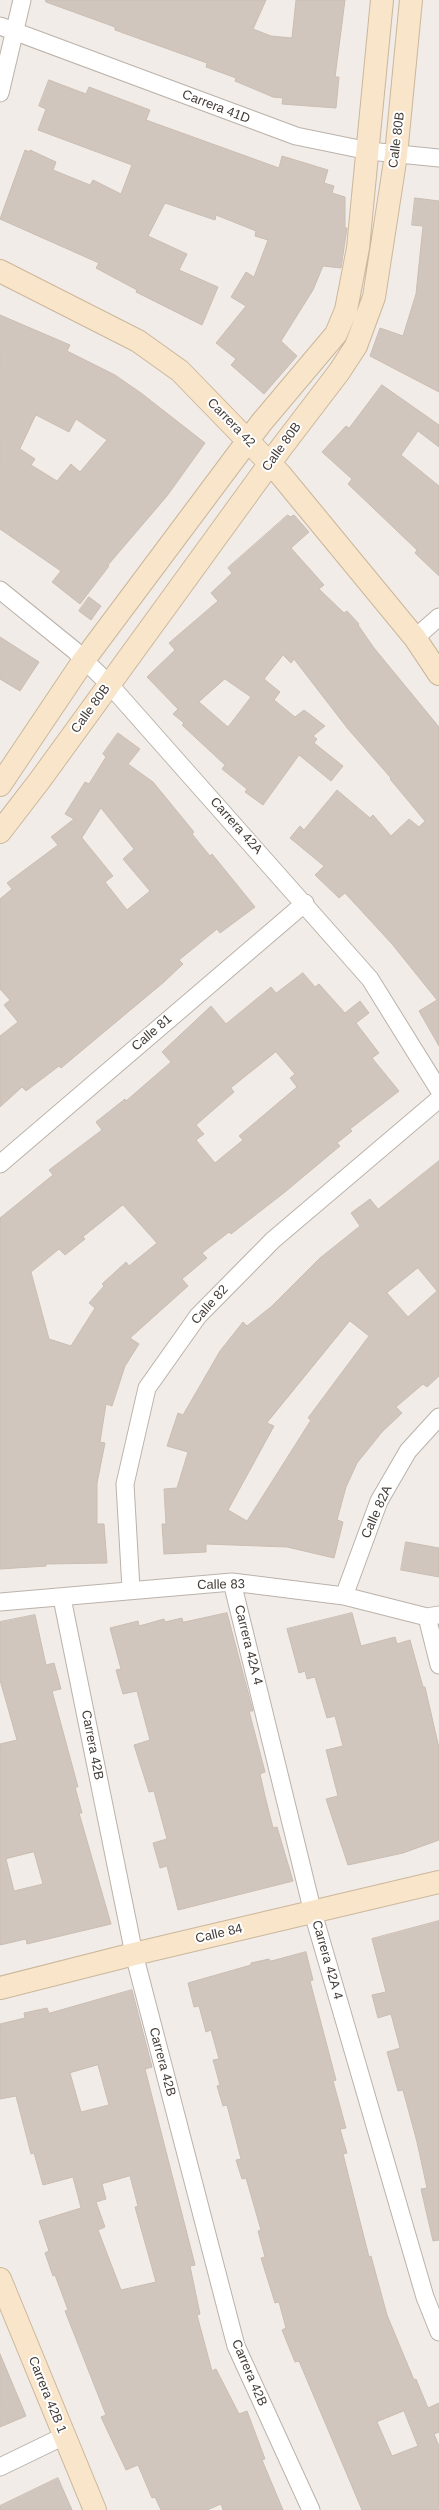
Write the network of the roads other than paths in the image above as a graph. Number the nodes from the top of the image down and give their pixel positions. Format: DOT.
graph roads {
  1 [pos="22,0"];
  2 [pos="382,0"];
  3 [pos="411,0"];
  4 [pos="8,29"];
  5 [pos="0,93"];
  6 [pos="369,152"];
  7 [pos="396,155"];
  8 [pos="439,158"];
  9 [pos="0,271"];
  10 [pos="248,440"];
  11 [pos="270,464"];
  12 [pos="0,590"];
  13 [pos="439,617"];
  14 [pos="415,638"];
  15 [pos="84,660"];
  16 [pos="439,674"];
  17 [pos="109,684"];
  18 [pos="0,784"];
  19 [pos="0,832"];
  20 [pos="304,903"];
  21 [pos="439,1090"];
  22 [pos="439,1099"];
  23 [pos="0,1164"];
  24 [pos="439,1417"];
  25 [pos="232,1582"];
  26 [pos="131,1589"];
  27 [pos="344,1596"];
  28 [pos="62,1598"];
  29 [pos="0,1602"];
  30 [pos="433,1616"];
  31 [pos="439,1665"];
  32 [pos="439,1882"];
  33 [pos="313,1913"];
  34 [pos="134,1954"];
  35 [pos="0,1988"];
  36 [pos="0,2279"];
  37 [pos="439,2332"];
  38 [pos="64,2436"];
  39 [pos="0,2467"];
  40 [pos="95,2510"];
  41 [pos="311,2510"];
  1 -- 4 [label="street"];
  2 -- 6 [label="main road, Calle 80B"];
  3 -- 7 [label="main road, Calle 80B"];
  4 -- 5 [label="street"];
  4 -- 6 [label="street, Carrera 41D"];
  6 -- 7 [label="street, Carrera 41D"];
  6 -- 10 [label="main road, Calle 80B"];
  7 -- 8 [label="street, Carrera 41D"];
  7 -- 11 [label="main road, Calle 80B"];
  9 -- 10 [label="main road, Carrera 42"];
  10 -- 11 [label="main road, Carrera 42"];
  10 -- 15 [label="main road, Calle 80B"];
  11 -- 14 [label="main road, Carrera 42"];
  11 -- 17 [label="main road, Calle 80B"];
  12 -- 15 [label="street, Carrera 42A"];
  13 -- 14 [label="street"];
  14 -- 16 [label="main road, Carrera 42"];
  15 -- 17 [label="street, Carrera 42A"];
  15 -- 18 [label="main road, Calle 80B"];
  17 -- 19 [label="main road, Calle 80B"];
  17 -- 20 [label="street, Carrera 42A"];
  20 -- 21 [label="street, Carrera 42A"];
  20 -- 23 [label="street, Calle 81"];
  22 -- 26 [label="street, Calle 82"];
  24 -- 27 [label="street, Calle 82A"];
  25 -- 26 [label="street, Calle 83"];
  25 -- 27 [label="street, Calle 83"];
  25 -- 33 [label="street, Carrera 42A 4"];
  26 -- 28 [label="street, Calle 83"];
  27 -- 30 [label="street, Calle 83"];
  28 -- 29 [label="street, Calle 83"];
  28 -- 34 [label="street, Carrera 42B"];
  30 -- 31 [label="street"];
  32 -- 33 [label="main road, Calle 84"];
  33 -- 34 [label="main road, Calle 84"];
  33 -- 37 [label="street, Carrera 42A 4"];
  34 -- 35 [label="main road, Calle 84"];
  34 -- 41 [label="street, Carrera 42B"];
  36 -- 38 [label="main road, Carrera 42B 1"];
  38 -- 39 [label="street"];
  38 -- 40 [label="main road, Carrera 42B 1"];
}
